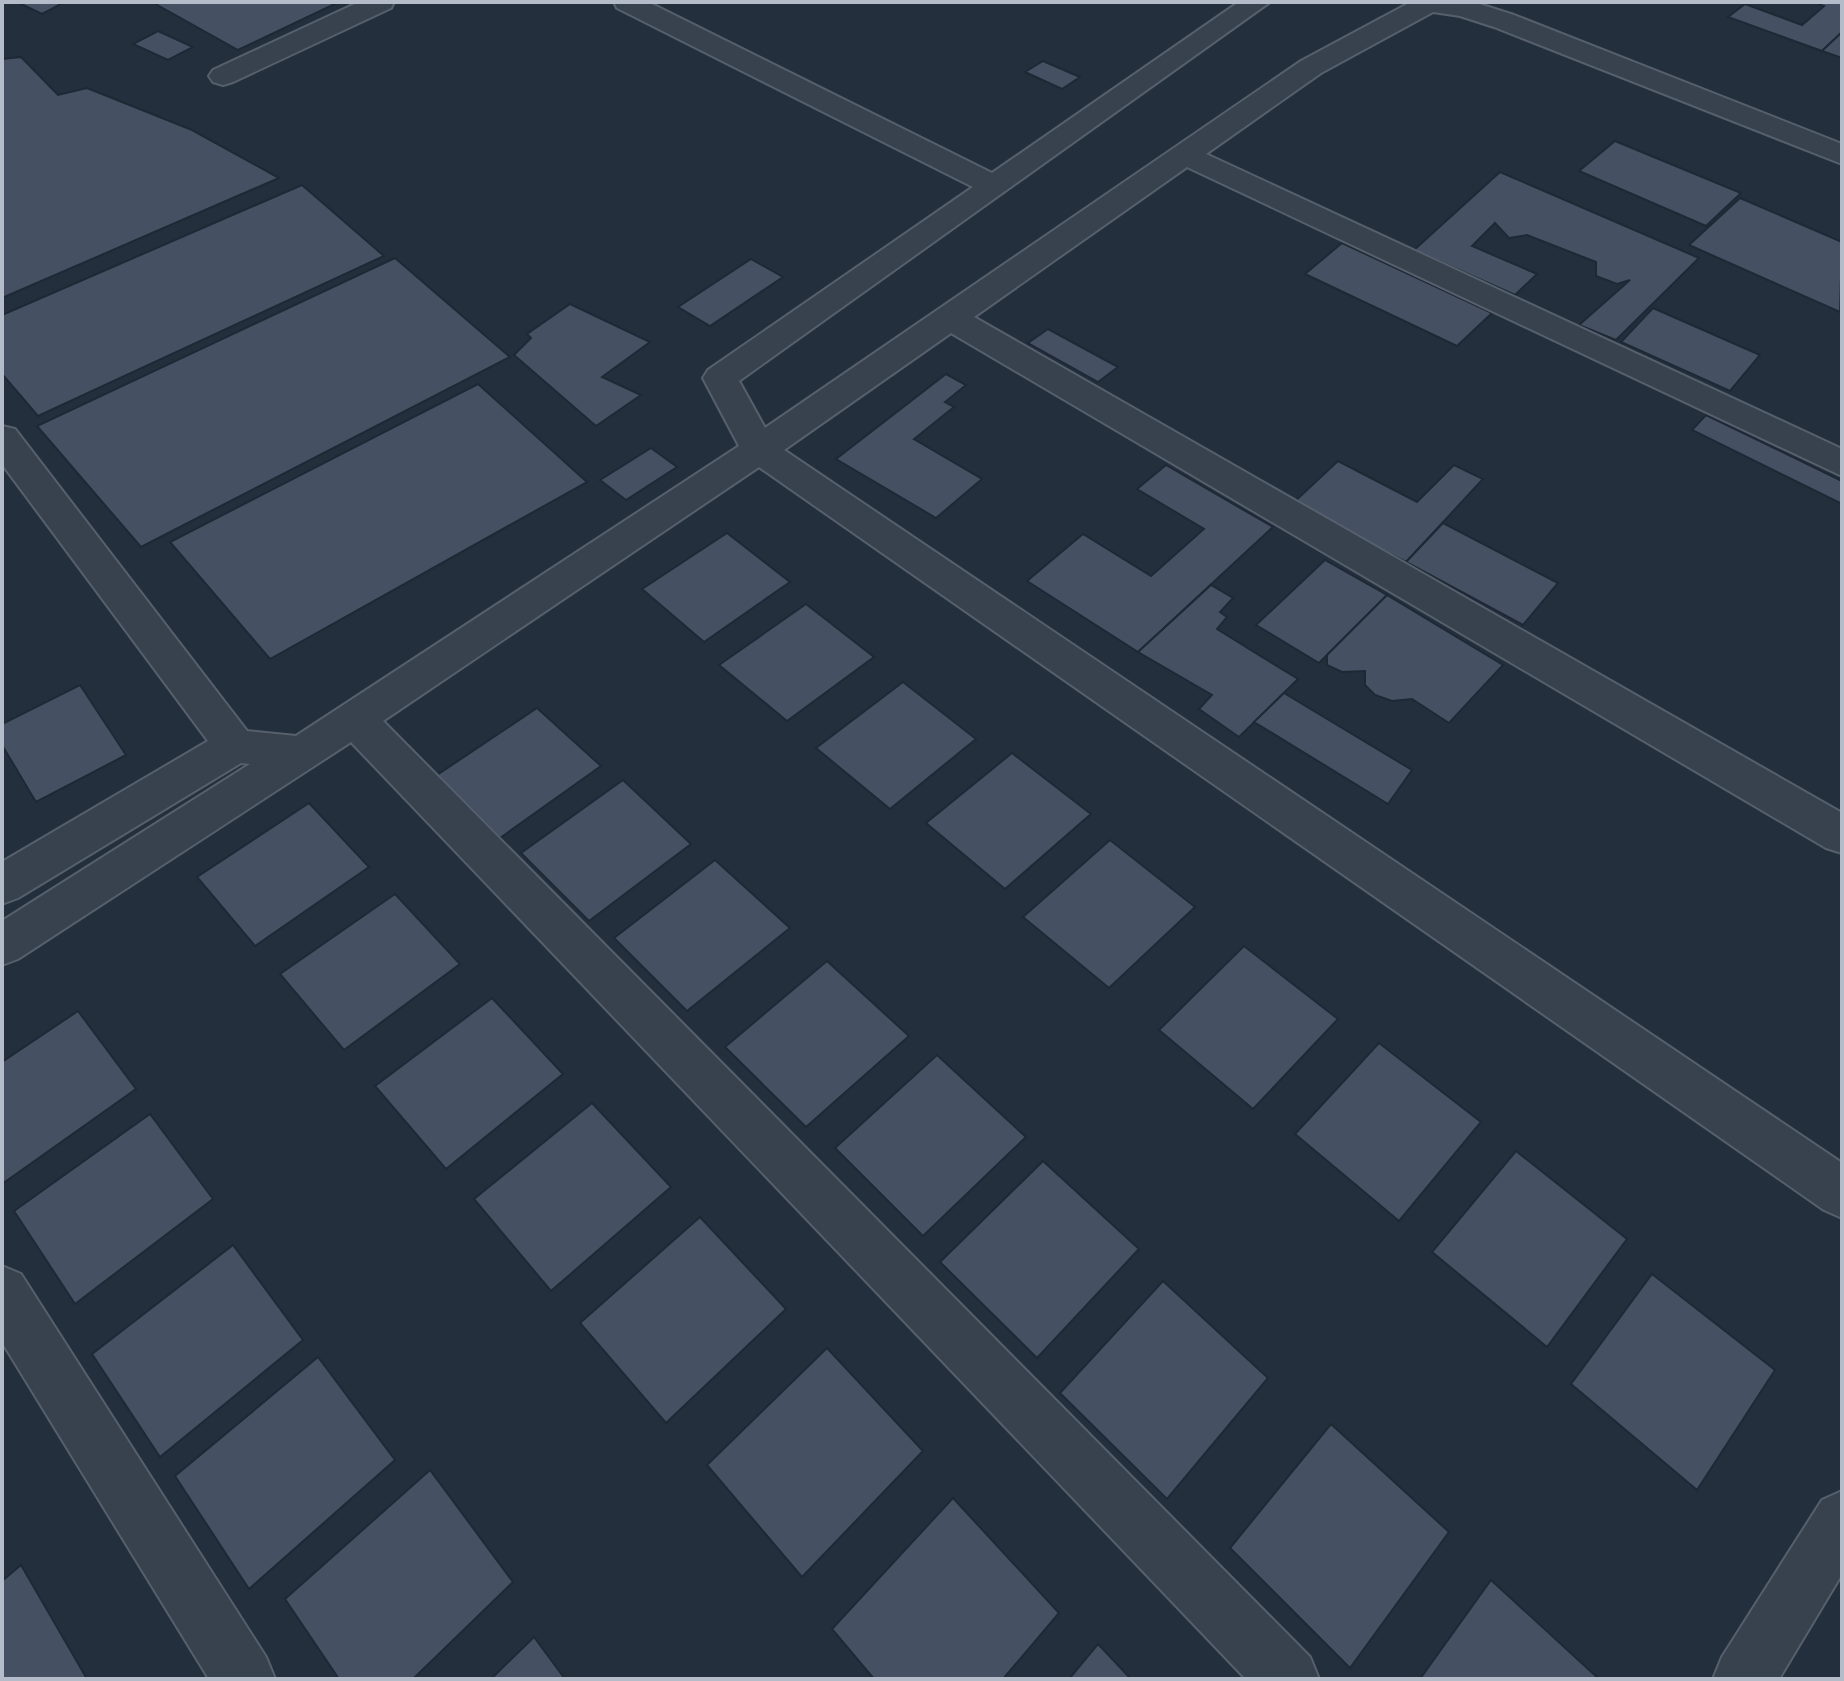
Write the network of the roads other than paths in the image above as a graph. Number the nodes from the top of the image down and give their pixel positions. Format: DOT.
graph roads {
  1 [pos="381,2"];
  2 [pos="627,2"];
  3 [pos="1257,2"];
  4 [pos="223,76"];
  5 [pos="1183,154"];
  6 [pos="1842,155"];
  7 [pos="995,186"];
  8 [pos="949,317"];
  9 [pos="2,438"];
  10 [pos="759,450"];
  11 [pos="1842,464"];
  12 [pos="14,474"];
  13 [pos="354,718"];
  14 [pos="235,746"];
  15 [pos="302,753"];
  16 [pos="1842,835"];
  17 [pos="2,885"];
  18 [pos="2,945"];
  19 [pos="1842,1193"];
  20 [pos="2,1293"];
  21 [pos="1842,1520"];
  22 [pos="244,1679"];
  23 [pos="1288,1679"];
  24 [pos="1744,1679"];
  1 -- 4 [label="street"];
  2 -- 7 [label="street"];
  3 -- 7 [label="street"];
  5 -- 6 [label="street"];
  5 -- 8 [label="street"];
  5 -- 11 [label="street"];
  7 -- 10 [label="street"];
  8 -- 10 [label="street"];
  8 -- 16 [label="street"];
  9 -- 12 [label="street"];
  10 -- 13 [label="street"];
  10 -- 19 [label="street"];
  12 -- 14 [label="street"];
  13 -- 15 [label="street"];
  13 -- 23 [label="street"];
  14 -- 15 [label="street"];
  14 -- 17 [label="street"];
  15 -- 18 [label="street"];
  20 -- 22 [label="street"];
  21 -- 24 [label="street"];
}
